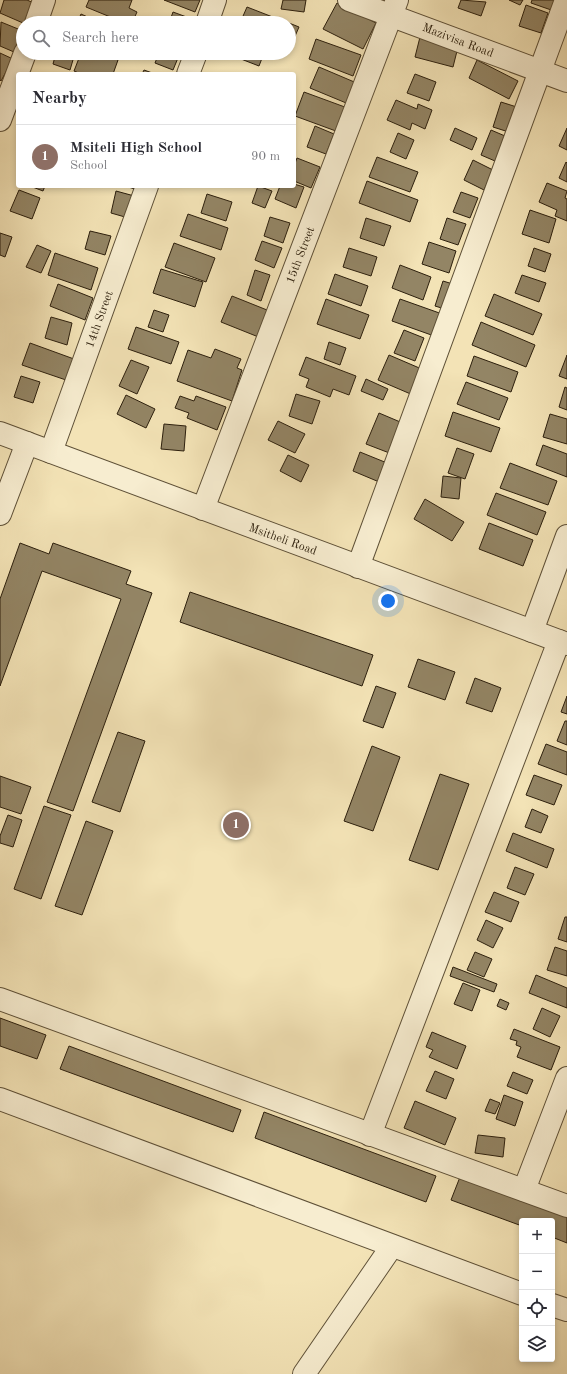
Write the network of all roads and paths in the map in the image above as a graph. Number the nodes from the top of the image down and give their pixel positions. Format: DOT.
graph roads {
  1 [pos="44,0"];
  2 [pos="215,0"];
  3 [pos="349,0"];
  4 [pos="566,0"];
  5 [pos="394,7"];
  6 [pos="38,16"];
  7 [pos="209,16"];
  8 [pos="21,60"];
  9 [pos="193,60"];
  10 [pos="540,71"];
  11 [pos="17,72"];
  12 [pos="189,72"];
  13 [pos="16,75"];
  14 [pos="567,81"];
  15 [pos="0,120"];
  16 [pos="146,188"];
  17 [pos="0,433"];
  18 [pos="27,443"];
  19 [pos="51,452"];
  20 [pos="204,509"];
  21 [pos="0,514"];
  22 [pos="567,536"];
  23 [pos="358,567"];
  24 [pos="532,631"];
  25 [pos="563,643"];
  26 [pos="0,999"];
  27 [pos="567,1078"];
  28 [pos="0,1099"];
  29 [pos="370,1135"];
  30 [pos="524,1190"];
  31 [pos="567,1206"];
  32 [pos="392,1246"];
  33 [pos="519,1293"];
  34 [pos="555,1305"];
  35 [pos="567,1310"];
  36 [pos="304,1374"];
  1 -- 6 [label="street"];
  2 -- 7 [label="street"];
  3 -- 5 [label="street, Mazivisa Road"];
  4 -- 10 [label="street"];
  5 -- 10 [label="street, Mazivisa Road"];
  5 -- 20 [label="street, 15th Street"];
  8 -- 11 [label="street"];
  9 -- 12 [label="street"];
  10 -- 14 [label="street, Mazivisa Road"];
  10 -- 23 [label="street"];
  13 -- 15 [label="street"];
  16 -- 19 [label="street, 14th Street"];
  17 -- 18 [label="street, Msitheli Road"];
  18 -- 19 [label="street, Msitheli Road"];
  18 -- 21 [label="street"];
  19 -- 20 [label="street, Msitheli Road"];
  20 -- 23 [label="street, Msitheli Road"];
  22 -- 24 [label="street"];
  23 -- 24 [label="street, Msitheli Road"];
  24 -- 25 [label="street, Msitheli Road"];
  25 -- 29 [label="street"];
  26 -- 29 [label="street"];
  27 -- 30 [label="street"];
  28 -- 32 [label="street"];
  29 -- 30 [label="street"];
  30 -- 31 [label="street"];
  32 -- 33 [label="street"];
  32 -- 36 [label="street"];
  34 -- 35 [label="street"];
}
